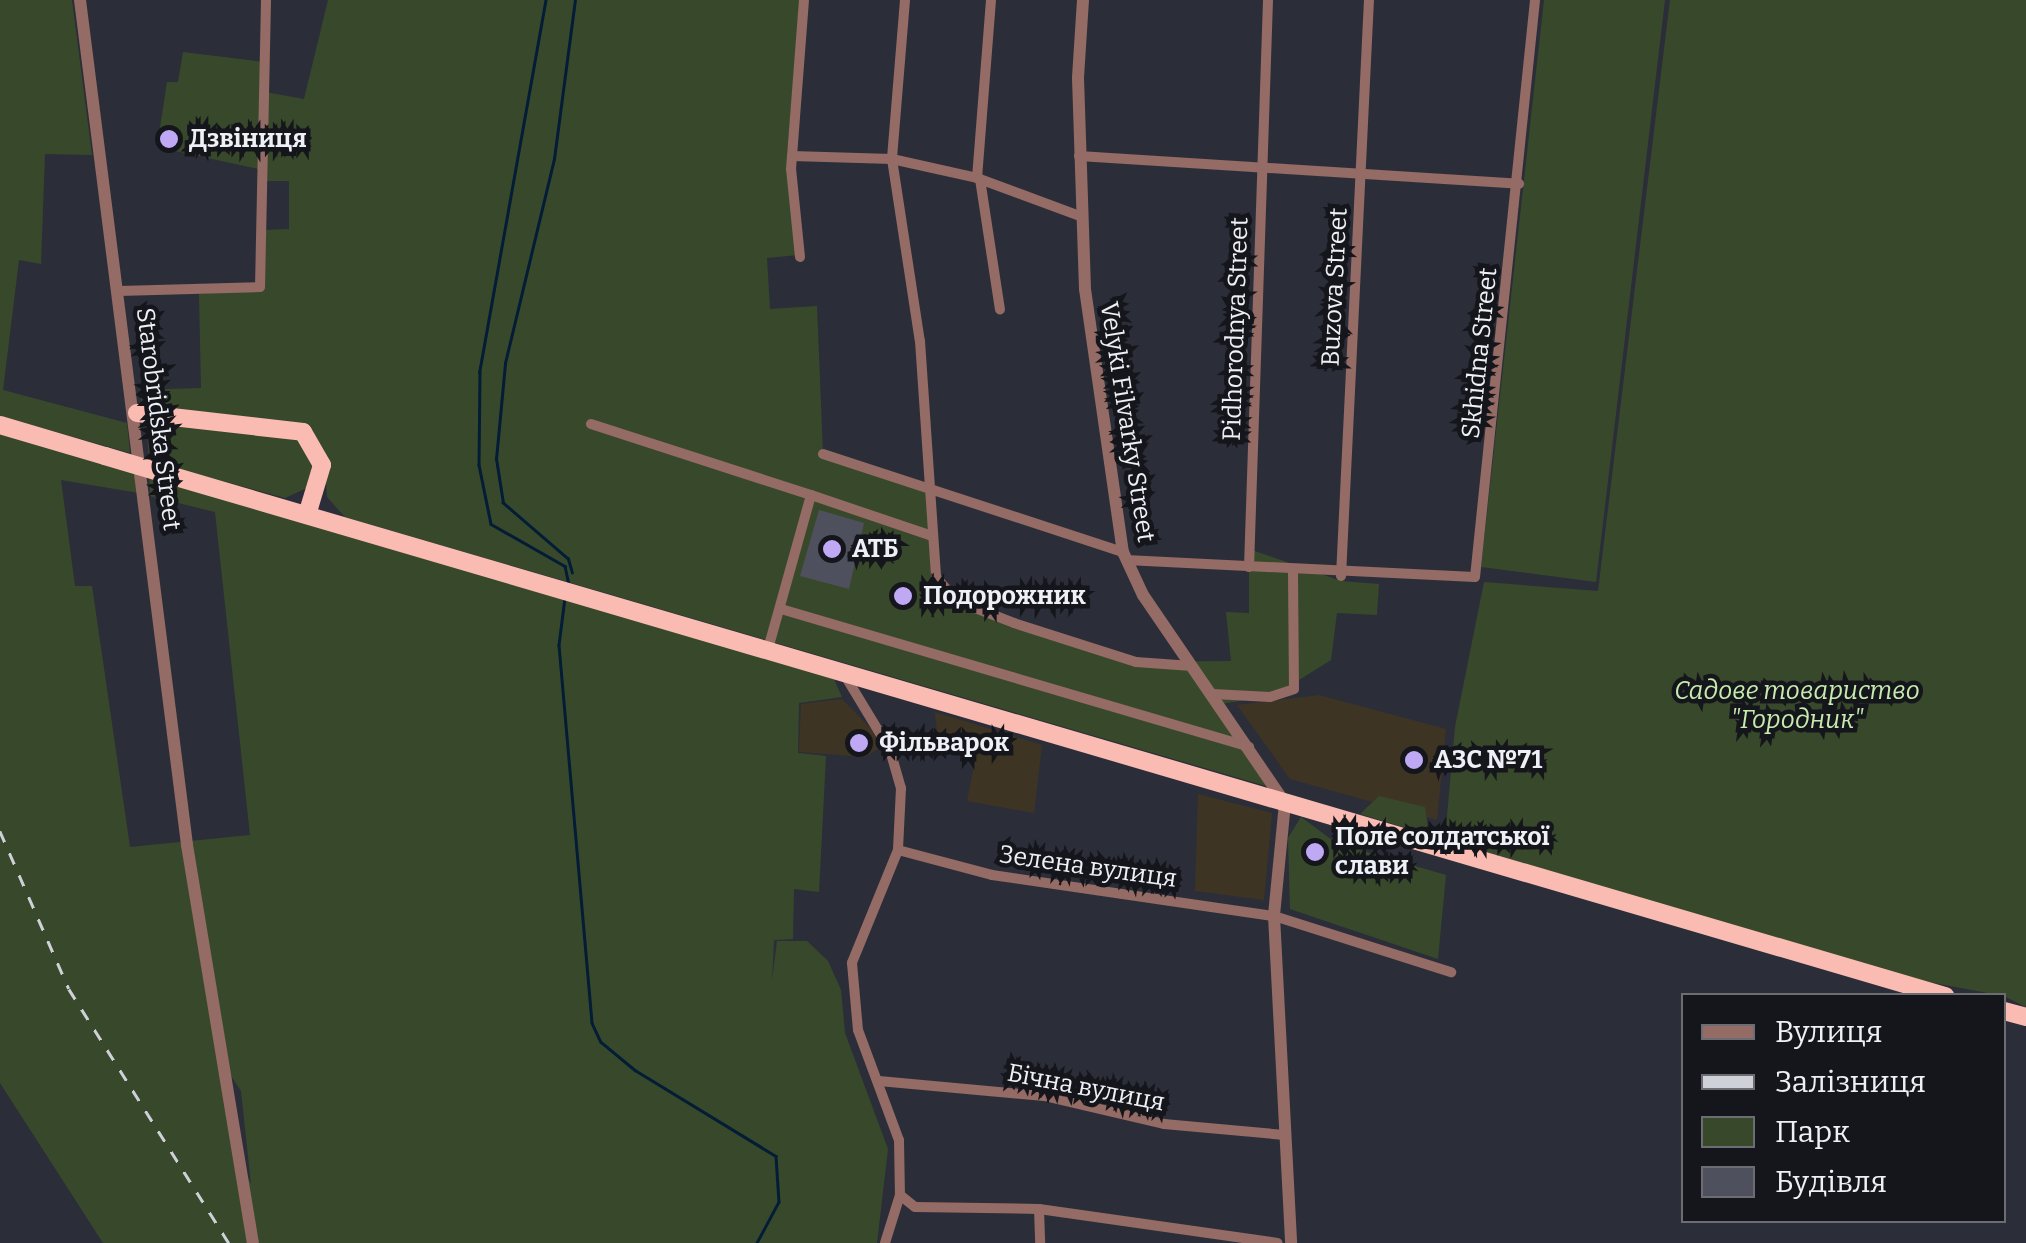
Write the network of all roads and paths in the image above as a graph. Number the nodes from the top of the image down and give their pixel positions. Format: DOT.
graph roads {
  1 [pos="80,0"];
  2 [pos="266,0"];
  3 [pos="804,0"];
  4 [pos="905,0"];
  5 [pos="991,0"];
  6 [pos="1084,0"];
  7 [pos="1268,0"];
  8 [pos="1369,0"];
  9 [pos="1535,0"];
  10 [pos="792,156"];
  11 [pos="1080,156"];
  12 [pos="892,158"];
  13 [pos="1261,170"];
  14 [pos="1360,176"];
  15 [pos="979,178"];
  16 [pos="1519,184"];
  17 [pos="1080,216"];
  18 [pos="800,257"];
  19 [pos="119,291"];
  20 [pos="1000,310"];
  21 [pos="138,414"];
  22 [pos="591,424"];
  23 [pos="0,425"];
  24 [pos="822,454"];
  25 [pos="935,493"];
  26 [pos="811,495"];
  27 [pos="307,516"];
  28 [pos="932,536"];
  29 [pos="1124,556"];
  30 [pos="1249,567"];
  31 [pos="1293,572"];
  32 [pos="1341,576"];
  33 [pos="781,609"];
  34 [pos="767,653"];
  35 [pos="1192,666"];
  36 [pos="844,673"];
  37 [pos="1213,694"];
  38 [pos="1250,747"];
  39 [pos="1285,802"];
  40 [pos="898,850"];
  41 [pos="1274,916"];
  42 [pos="1451,972"];
  43 [pos="1935,993"];
  44 [pos="879,1081"];
  45 [pos="1284,1135"];
  46 [pos="900,1195"];
  47 [pos="1039,1209"];
  48 [pos="252,1243"];
  49 [pos="885,1243"];
  50 [pos="1040,1243"];
  51 [pos="1278,1243"];
  52 [pos="1290,1243"];
  1 -- 19 [label="street, Starobridska Street"];
  2 -- 19 [label="street"];
  3 -- 10 [label="street"];
  4 -- 12 [label="street"];
  5 -- 15 [label="street"];
  6 -- 11 [label="street, Velyki Filvarky Street"];
  7 -- 13 [label="street, Pidhorodnya Street"];
  8 -- 14 [label="street, Buzova Street"];
  9 -- 16 [label="street, Skhidna Street"];
  10 -- 12 [label="street"];
  10 -- 18 [label="street"];
  11 -- 13 [label="street"];
  11 -- 17 [label="street, Velyki Filvarky Street"];
  12 -- 15 [label="street"];
  12 -- 25 [label="street"];
  13 -- 14 [label="street"];
  13 -- 30 [label="street, Pidhorodnya Street"];
  14 -- 16 [label="street"];
  14 -- 32 [label="street, Buzova Street"];
  15 -- 17 [label="street"];
  15 -- 20 [label="street"];
  16 -- 32 [label="street, Skhidna Street"];
  17 -- 29 [label="street, Velyki Filvarky Street"];
  19 -- 21 [label="street, Starobridska Street"];
  21 -- 27 [label="highway"];
  21 -- 48 [label="street, Starobridska Street"];
  22 -- 26 [label="street"];
  23 -- 27 [label="highway, bridge"];
  24 -- 25 [label="street"];
  25 -- 28 [label="street"];
  25 -- 29 [label="street"];
  26 -- 28 [label="street"];
  26 -- 33 [label="street"];
  27 -- 34 [label="highway"];
  28 -- 35 [label="street"];
  29 -- 30 [label="street"];
  29 -- 35 [label="street, Velyki Filvarky Street"];
  30 -- 31 [label="street"];
  31 -- 32 [label="street"];
  31 -- 37 [label="street"];
  33 -- 34 [label="street"];
  33 -- 38 [label="street"];
  34 -- 36 [label="highway"];
  35 -- 37 [label="street, Velyki Filvarky Street"];
  36 -- 39 [label="highway"];
  36 -- 40 [label="street"];
  37 -- 38 [label="street, Velyki Filvarky Street"];
  38 -- 39 [label="street, Velyki Filvarky Street"];
  39 -- 41 [label="street"];
  39 -- 43 [label="highway"];
  40 -- 41 [label="street, Зелена вулиця"];
  40 -- 44 [label="street"];
  41 -- 42 [label="street, Зелена вулиця"];
  41 -- 45 [label="street"];
  44 -- 45 [label="street, Бічна вулиця"];
  44 -- 46 [label="street"];
  45 -- 52 [label="street"];
  46 -- 47 [label="street"];
  46 -- 49 [label="street"];
  47 -- 50 [label="street"];
  47 -- 51 [label="street"];
}
